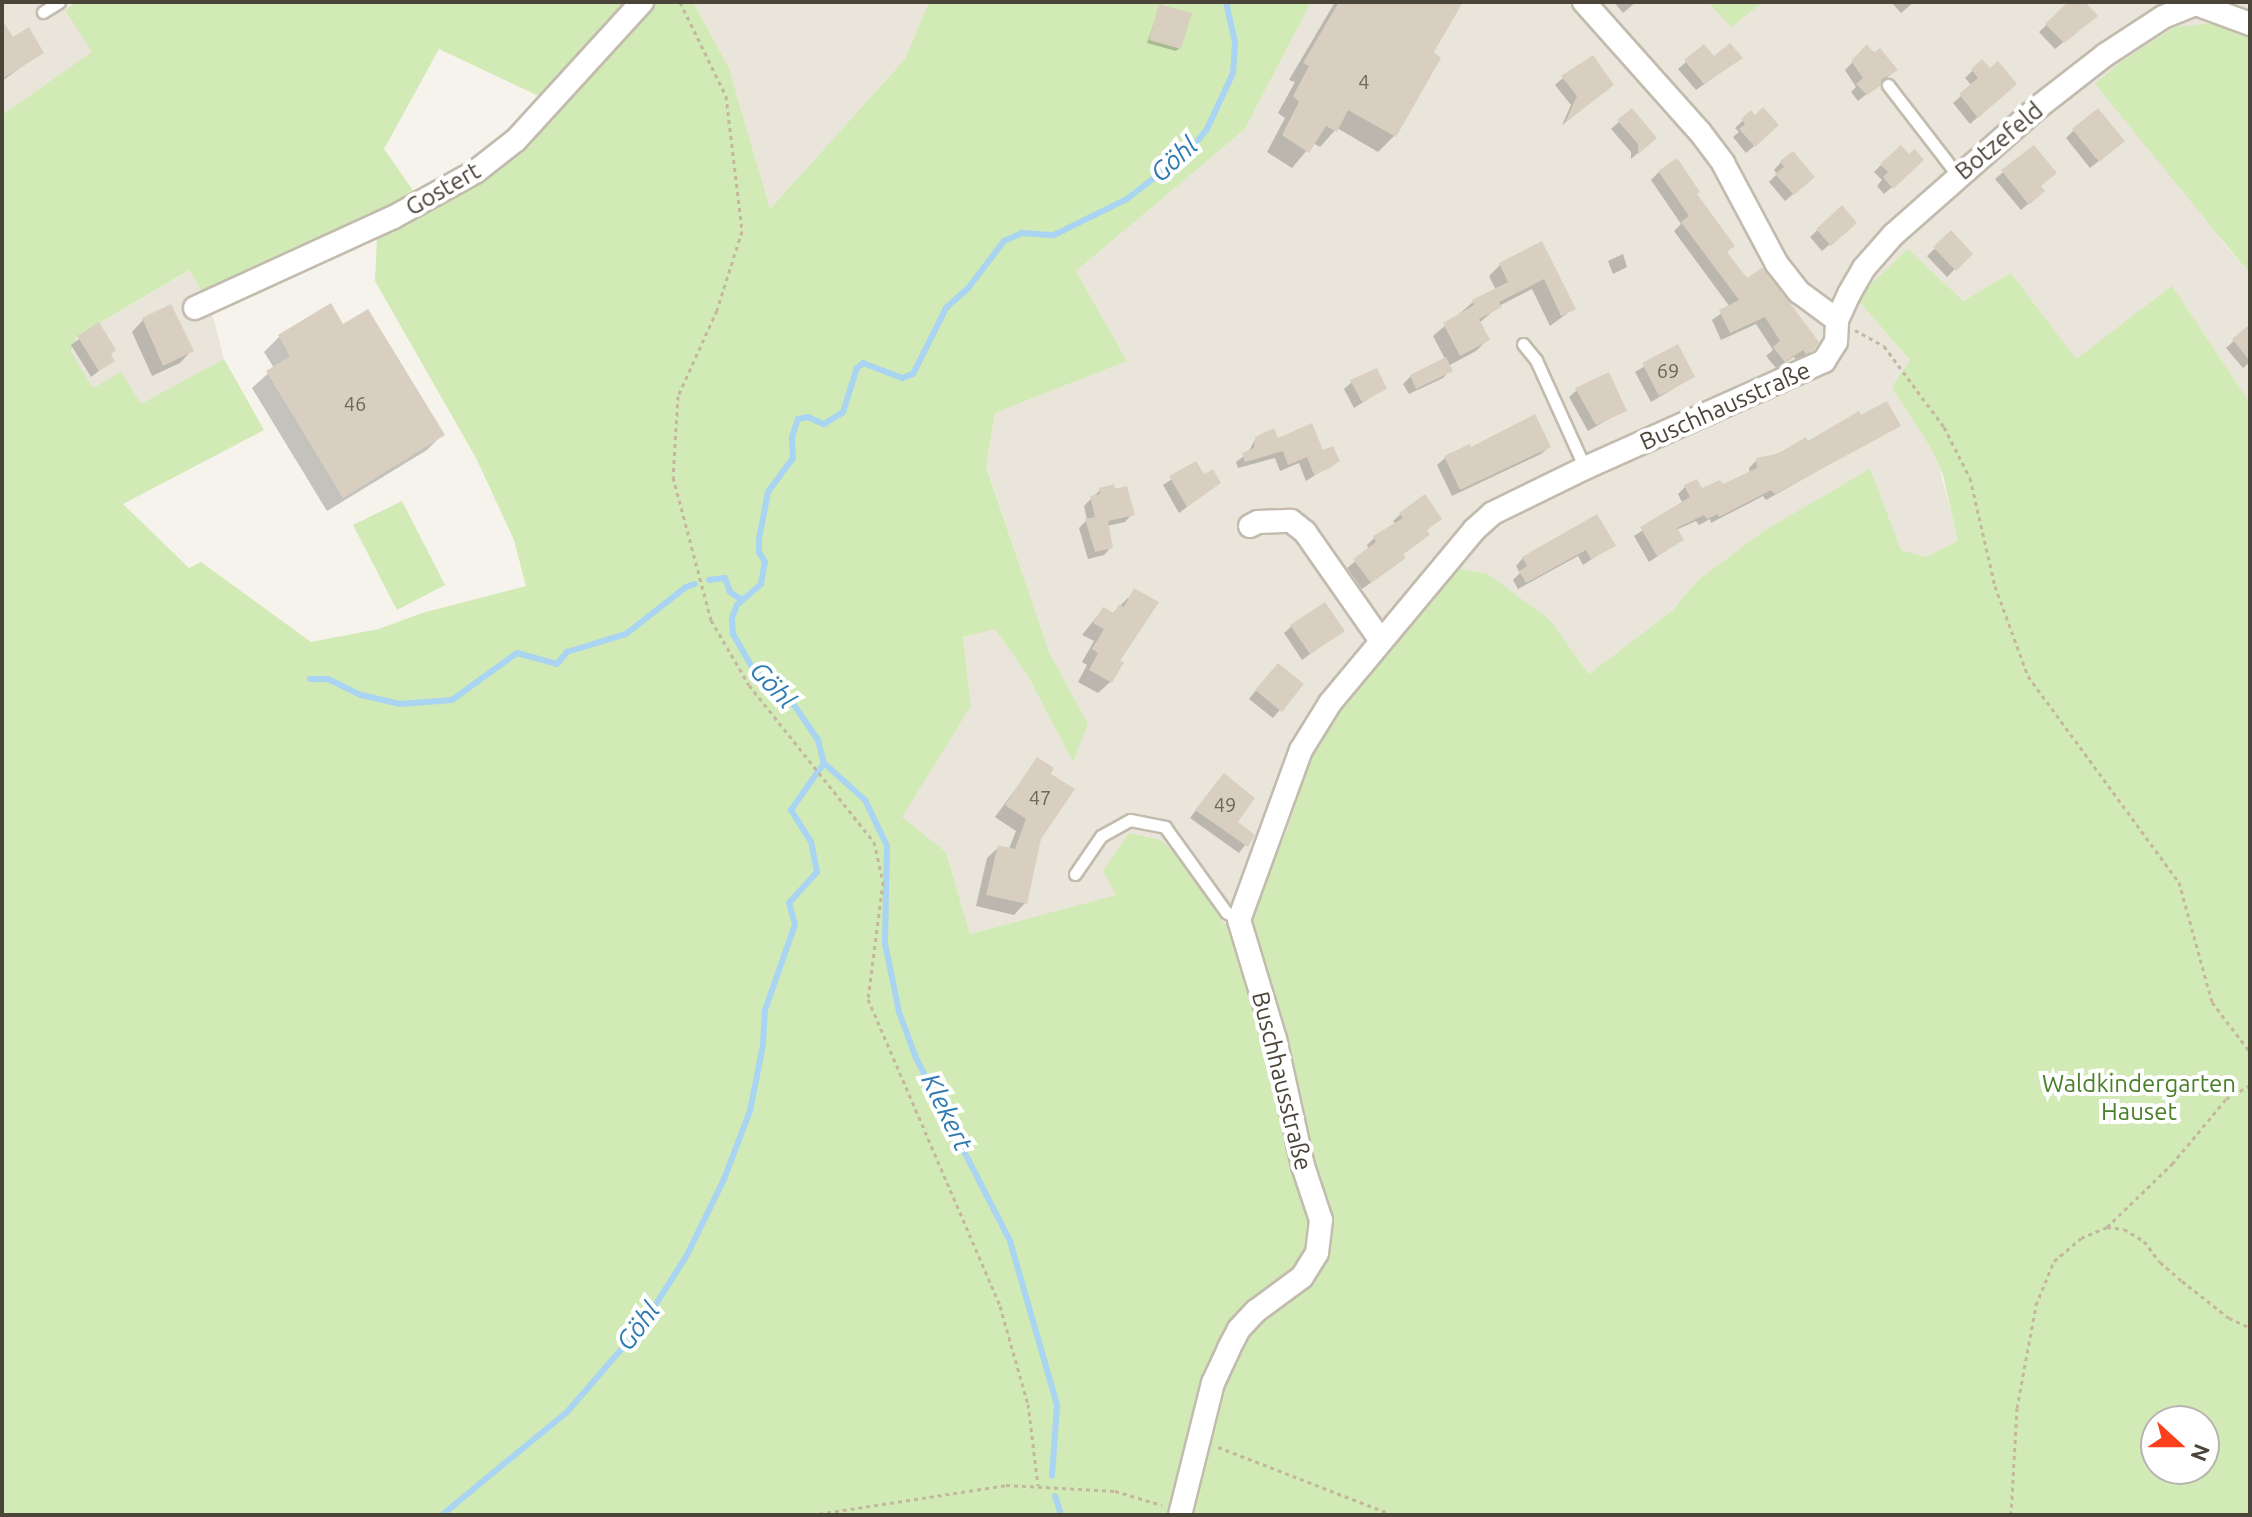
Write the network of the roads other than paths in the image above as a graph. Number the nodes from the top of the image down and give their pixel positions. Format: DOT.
graph roads {
  1 [pos="59,2"];
  2 [pos="642,2"];
  3 [pos="1584,2"];
  4 [pos="2198,3"];
  5 [pos="43,12"];
  6 [pos="2250,24"];
  7 [pos="1888,85"];
  8 [pos="1958,176"];
  9 [pos="195,308"];
  10 [pos="1837,320"];
  11 [pos="1523,344"];
  12 [pos="1585,468"];
  13 [pos="1250,526"];
  14 [pos="1381,641"];
  15 [pos="1075,874"];
  16 [pos="1239,920"];
  17 [pos="1181,1512"];
  1 -- 5 [label="lane"];
  2 -- 9 [label="street, Gostert"];
  3 -- 10 [label="street"];
  4 -- 6 [label="street"];
  4 -- 8 [label="street, Botzefeld"];
  7 -- 8 [label="lane"];
  8 -- 10 [label="street, Botzefeld"];
  10 -- 12 [label="street, Buschhausstraße"];
  11 -- 12 [label="lane"];
  12 -- 14 [label="street, Buschhausstraße"];
  13 -- 14 [label="street"];
  14 -- 16 [label="street, Buschhausstraße"];
  15 -- 16 [label="lane"];
  16 -- 17 [label="street, Buschhausstraße"];
}
